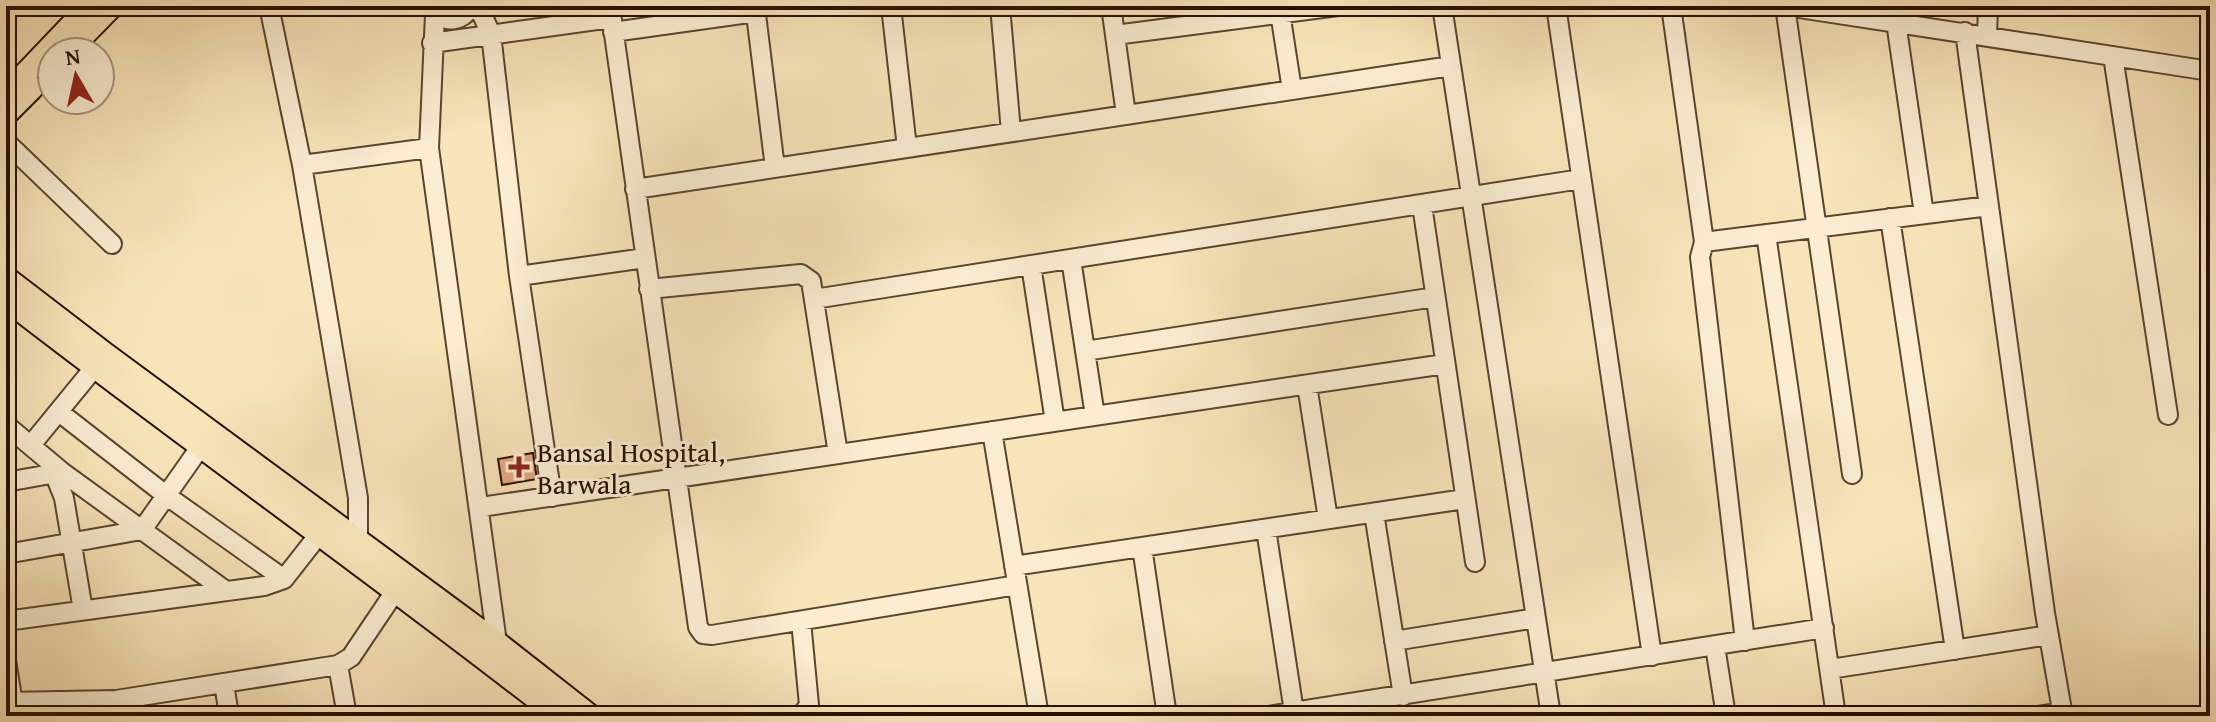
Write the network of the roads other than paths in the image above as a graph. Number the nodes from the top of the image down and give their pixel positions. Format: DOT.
graph roads {
  1 [pos="90,6"];
  2 [pos="112,6"];
  3 [pos="269,6"];
  4 [pos="471,6"];
  5 [pos="478,6"];
  6 [pos="891,6"];
  7 [pos="1000,6"];
  8 [pos="1111,6"];
  9 [pos="1338,6"];
  10 [pos="1442,6"];
  11 [pos="1556,6"];
  12 [pos="1671,6"];
  13 [pos="1786,6"];
  14 [pos="1988,6"];
  15 [pos="756,9"];
  16 [pos="433,10"];
  17 [pos="1280,10"];
  18 [pos="1854,11"];
  19 [pos="698,13"];
  20 [pos="611,19"];
  21 [pos="1896,22"];
  22 [pos="1965,32"];
  23 [pos="491,34"];
  24 [pos="1115,35"];
  25 [pos="83,36"];
  26 [pos="1987,36"];
  27 [pos="432,43"];
  28 [pos="2113,56"];
  29 [pos="1451,66"];
  30 [pos="2210,71"];
  31 [pos="36,83"];
  32 [pos="1292,90"];
  33 [pos="6,94"];
  34 [pos="6,114"];
  35 [pos="1126,115"];
  36 [pos="1011,132"];
  37 [pos="6,142"];
  38 [pos="429,148"];
  39 [pos="907,148"];
  40 [pos="302,165"];
  41 [pos="775,168"];
  42 [pos="1581,179"];
  43 [pos="635,189"];
  44 [pos="1471,197"];
  45 [pos="1422,205"];
  46 [pos="1989,206"];
  47 [pos="1924,214"];
  48 [pos="1890,218"];
  49 [pos="1816,228"];
  50 [pos="1766,234"];
  51 [pos="1704,242"];
  52 [pos="112,244"];
  53 [pos="645,258"];
  54 [pos="1071,259"];
  55 [pos="1031,265"];
  56 [pos="519,276"];
  57 [pos="6,278"];
  58 [pos="649,289"];
  59 [pos="1435,297"];
  60 [pos="6,299"];
  61 [pos="814,299"];
  62 [pos="1085,351"];
  63 [pos="1445,364"];
  64 [pos="94,368"];
  65 [pos="1307,385"];
  66 [pos="59,412"];
  67 [pos="2168,415"];
  68 [pos="1095,416"];
  69 [pos="1055,422"];
  70 [pos="6,425"];
  71 [pos="992,431"];
  72 [pos="206,439"];
  73 [pos="31,445"];
  74 [pos="838,454"];
  75 [pos="58,473"];
  76 [pos="1852,474"];
  77 [pos="676,478"];
  78 [pos="6,482"];
  79 [pos="167,496"];
  80 [pos="552,497"];
  81 [pos="1465,499"];
  82 [pos="481,507"];
  83 [pos="1374,513"];
  84 [pos="1328,519"];
  85 [pos="1266,529"];
  86 [pos="142,530"];
  87 [pos="320,533"];
  88 [pos="358,541"];
  89 [pos="71,544"];
  90 [pos="1142,547"];
  91 [pos="6,554"];
  92 [pos="1475,562"];
  93 [pos="1015,575"];
  94 [pos="284,579"];
  95 [pos="396,590"];
  96 [pos="226,591"];
  97 [pos="83,610"];
  98 [pos="1536,618"];
  99 [pos="6,621"];
  100 [pos="801,621"];
  101 [pos="1824,628"];
  102 [pos="2049,635"];
  103 [pos="1394,641"];
  104 [pos="1745,641"];
  105 [pos="497,643"];
  106 [pos="1715,646"];
  107 [pos="1955,650"];
  108 [pos="1652,656"];
  109 [pos="6,660"];
  110 [pos="338,665"];
  111 [pos="1830,669"];
  112 [pos="501,670"];
  113 [pos="1545,674"];
  114 [pos="224,683"];
  115 [pos="1403,696"];
  116 [pos="11,706"];
  117 [pos="117,708"];
  118 [pos="1294,712"];
  119 [pos="2062,714"];
  120 [pos="229,716"];
  121 [pos="347,716"];
  122 [pos="559,716"];
  123 [pos="590,716"];
  124 [pos="801,716"];
  125 [pos="1039,716"];
  126 [pos="1167,716"];
  127 [pos="1268,716"];
  128 [pos="1551,716"];
  129 [pos="1726,716"];
  130 [pos="1836,716"];
  131 [pos="2037,716"];
  1 -- 33 [label="main road"];
  2 -- 25 [label="main road"];
  3 -- 40 [label="street"];
  4 -- 16 [label="street"];
  5 -- 23 [label="street"];
  6 -- 39 [label="street"];
  7 -- 36 [label="street"];
  8 -- 24 [label="street"];
  9 -- 17 [label="street"];
  10 -- 29 [label="street"];
  11 -- 42 [label="street"];
  12 -- 51 [label="street"];
  13 -- 18 [label="street"];
  13 -- 49 [label="street"];
  14 -- 26 [label="street"];
  15 -- 19 [label="street"];
  15 -- 41 [label="street"];
  16 -- 27 [label="street"];
  17 -- 24 [label="street"];
  17 -- 32 [label="street"];
  18 -- 21 [label="street"];
  19 -- 20 [label="street"];
  20 -- 23 [label="street"];
  20 -- 43 [label="street"];
  21 -- 22 [label="street"];
  21 -- 47 [label="street"];
  22 -- 26 [label="street"];
  22 -- 46 [label="street"];
  23 -- 27 [label="street"];
  23 -- 56 [label="street"];
  24 -- 35 [label="street"];
  26 -- 28 [label="street"];
  27 -- 38 [label="street"];
  28 -- 30 [label="street"];
  28 -- 67 [label="street"];
  29 -- 32 [label="street"];
  29 -- 44 [label="street"];
  31 -- 34 [label="main road"];
  32 -- 35 [label="street"];
  35 -- 36 [label="street"];
  36 -- 39 [label="street"];
  37 -- 52 [label="street"];
  38 -- 40 [label="street"];
  38 -- 82 [label="street"];
  39 -- 41 [label="street"];
  40 -- 88 [label="street"];
  41 -- 43 [label="street"];
  42 -- 44 [label="street"];
  42 -- 108 [label="street"];
  43 -- 53 [label="street"];
  44 -- 45 [label="street"];
  44 -- 98 [label="street"];
  45 -- 54 [label="street"];
  45 -- 59 [label="street"];
  46 -- 47 [label="street"];
  46 -- 102 [label="street"];
  47 -- 48 [label="street"];
  48 -- 49 [label="street"];
  48 -- 107 [label="street"];
  49 -- 50 [label="street"];
  49 -- 76 [label="street"];
  50 -- 51 [label="street"];
  50 -- 101 [label="street"];
  51 -- 104 [label="street"];
  53 -- 56 [label="street"];
  53 -- 58 [label="street"];
  54 -- 55 [label="street"];
  54 -- 62 [label="street"];
  55 -- 61 [label="street"];
  55 -- 69 [label="street"];
  56 -- 80 [label="street"];
  57 -- 72 [label="main road"];
  58 -- 61 [label="street"];
  58 -- 77 [label="street"];
  59 -- 62 [label="street"];
  59 -- 63 [label="street"];
  60 -- 64 [label="main road"];
  61 -- 74 [label="street"];
  62 -- 68 [label="street"];
  63 -- 65 [label="street"];
  63 -- 81 [label="street"];
  64 -- 66 [label="street"];
  64 -- 72 [label="main road"];
  65 -- 68 [label="street"];
  65 -- 84 [label="street"];
  66 -- 73 [label="street"];
  66 -- 79 [label="street"];
  68 -- 69 [label="street"];
  69 -- 71 [label="street"];
  70 -- 73 [label="street"];
  71 -- 74 [label="street"];
  71 -- 93 [label="street"];
  72 -- 79 [label="street"];
  72 -- 87 [label="main road"];
  72 -- 88 [label="main road"];
  73 -- 75 [label="street"];
  74 -- 77 [label="street"];
  75 -- 78 [label="street"];
  75 -- 86 [label="street"];
  75 -- 89 [label="street"];
  77 -- 80 [label="street"];
  77 -- 100 [label="street"];
  79 -- 86 [label="street"];
  79 -- 94 [label="street"];
  80 -- 82 [label="street"];
  81 -- 83 [label="street"];
  81 -- 92 [label="street"];
  82 -- 105 [label="street"];
  83 -- 84 [label="street"];
  83 -- 103 [label="street"];
  84 -- 85 [label="street"];
  85 -- 90 [label="street"];
  85 -- 118 [label="street"];
  86 -- 89 [label="street"];
  86 -- 96 [label="street"];
  87 -- 94 [label="street"];
  87 -- 95 [label="main road"];
  88 -- 105 [label="main road"];
  89 -- 91 [label="street"];
  89 -- 97 [label="street"];
  90 -- 93 [label="street"];
  90 -- 126 [label="street"];
  93 -- 100 [label="street"];
  93 -- 125 [label="street"];
  94 -- 96 [label="street"];
  95 -- 110 [label="street"];
  95 -- 112 [label="main road"];
  96 -- 97 [label="street"];
  97 -- 99 [label="street"];
  98 -- 103 [label="street"];
  98 -- 113 [label="street"];
  100 -- 124 [label="street"];
  101 -- 104 [label="street"];
  101 -- 111 [label="street"];
  102 -- 107 [label="street"];
  102 -- 119 [label="street"];
  103 -- 115 [label="street"];
  104 -- 106 [label="street"];
  105 -- 112 [label="street"];
  105 -- 123 [label="main road"];
  106 -- 108 [label="street"];
  106 -- 129 [label="street"];
  107 -- 111 [label="street"];
  108 -- 113 [label="street"];
  109 -- 116 [label="street"];
  110 -- 114 [label="street"];
  110 -- 121 [label="street"];
  111 -- 130 [label="street"];
  112 -- 122 [label="main road"];
  113 -- 115 [label="street"];
  113 -- 128 [label="street"];
  114 -- 117 [label="street"];
  114 -- 120 [label="street"];
  115 -- 118 [label="street"];
  116 -- 117 [label="street"];
  118 -- 127 [label="street"];
  119 -- 131 [label="street"];
}
